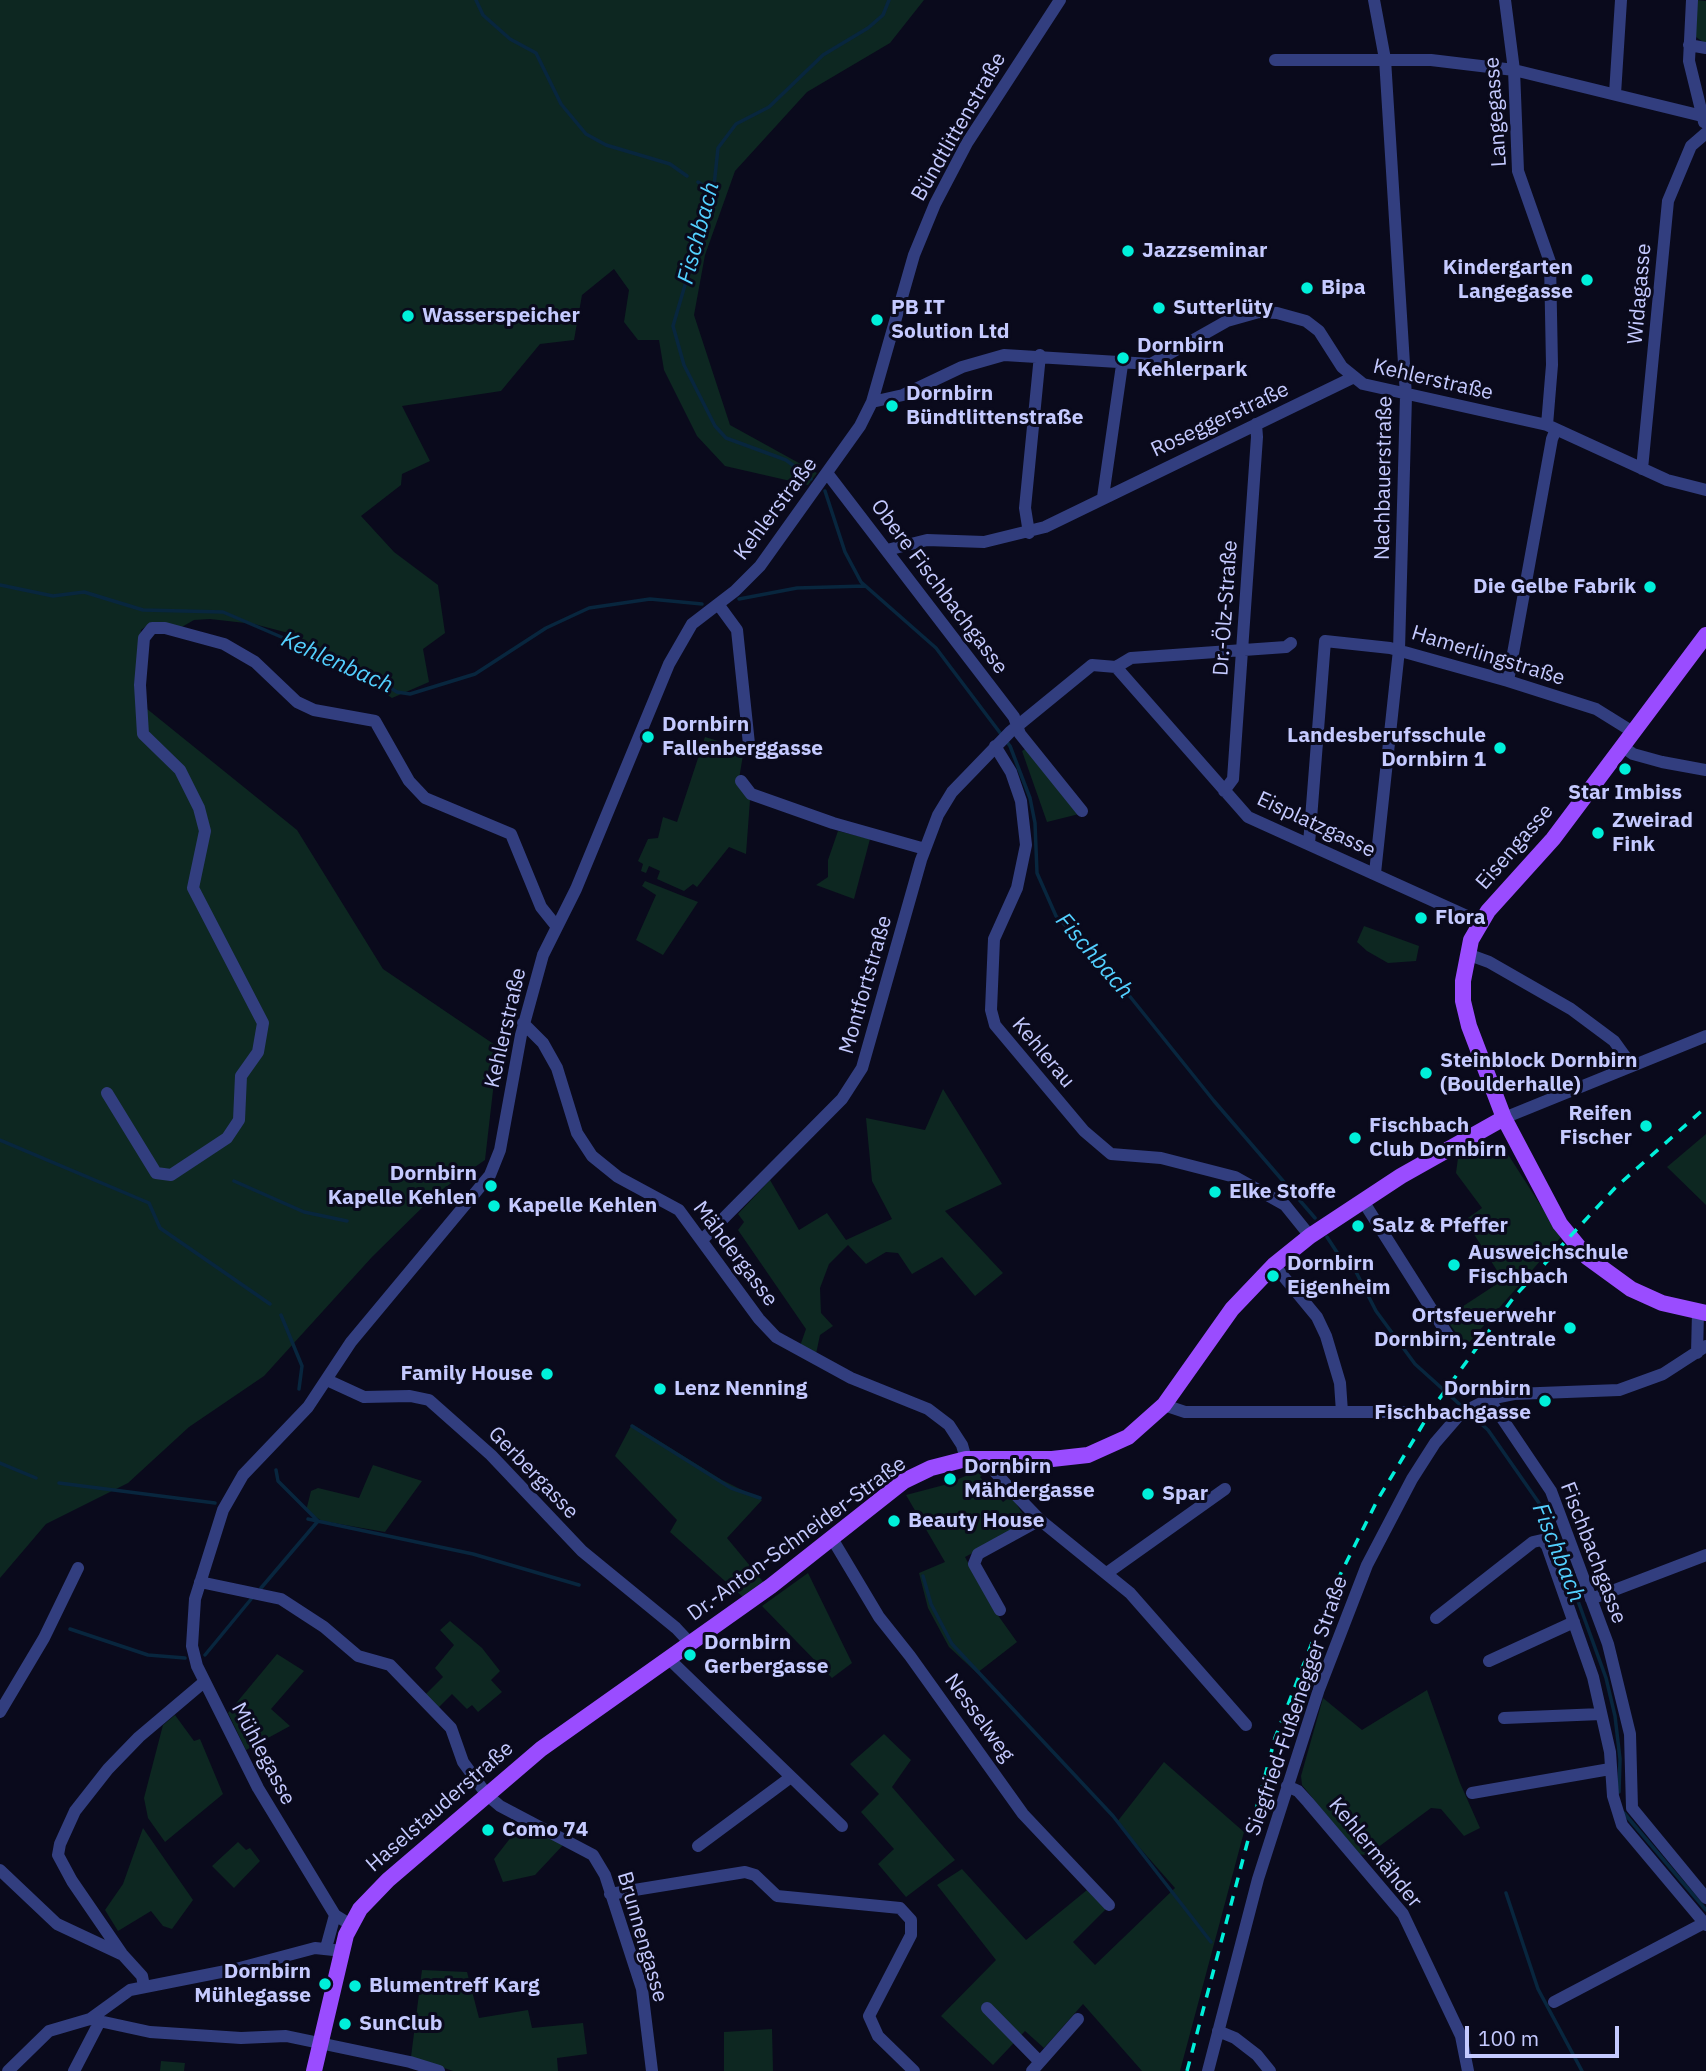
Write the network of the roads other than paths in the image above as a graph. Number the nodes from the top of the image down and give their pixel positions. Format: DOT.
graph roads {
  1 [pos="1060,0"];
  2 [pos="1374,0"];
  3 [pos="1505,0"];
  4 [pos="1620,0"];
  5 [pos="1692,0"];
  6 [pos="1689,45"];
  7 [pos="1706,48"];
  8 [pos="1385,59"];
  9 [pos="1275,60"];
  10 [pos="1514,70"];
  11 [pos="1615,94"];
  12 [pos="1704,117"];
  13 [pos="1706,133"];
  14 [pos="1040,355"];
  15 [pos="1122,365"];
  16 [pos="1352,378"];
  17 [pos="1406,396"];
  18 [pos="872,402"];
  19 [pos="1255,424"];
  20 [pos="1552,427"];
  21 [pos="1642,469"];
  22 [pos="827,473"];
  23 [pos="1706,490"];
  24 [pos="1103,497"];
  25 [pos="1029,533"];
  26 [pos="887,550"];
  27 [pos="718,604"];
  28 [pos="1706,635"];
  29 [pos="1291,643"];
  30 [pos="1399,650"];
  31 [pos="1242,651"];
  32 [pos="1112,666"];
  33 [pos="1508,681"];
  34 [pos="1013,729"];
  35 [pos="1633,732"];
  36 [pos="749,744"];
  37 [pos="996,744"];
  38 [pos="1623,747"];
  39 [pos="1706,770"];
  40 [pos="741,781"];
  41 [pos="1224,791"];
  42 [pos="1082,811"];
  43 [pos="1309,844"];
  44 [pos="925,849"];
  45 [pos="1375,873"];
  46 [pos="1480,922"];
  47 [pos="557,927"];
  48 [pos="1467,954"];
  49 [pos="523,1023"];
  50 [pos="1706,1036"];
  51 [pos="1632,1066"];
  52 [pos="107,1093"];
  53 [pos="1504,1118"];
  54 [pos="1363,1201"];
  55 [pos="1310,1236"];
  56 [pos="703,1240"];
  57 [pos="1274,1265"];
  58 [pos="1702,1313"];
  59 [pos="1451,1339"];
  60 [pos="1701,1349"];
  61 [pos="327,1380"];
  62 [pos="1489,1399"];
  63 [pos="1164,1405"];
  64 [pos="1342,1412"];
  65 [pos="1408,1412"];
  66 [pos="992,1458"];
  67 [pos="966,1459"];
  68 [pos="1225,1489"];
  69 [pos="1040,1520"];
  70 [pos="833,1540"];
  71 [pos="1706,1555"];
  72 [pos="78,1568"];
  73 [pos="1107,1573"];
  74 [pos="200,1582"];
  75 [pos="195,1599"];
  76 [pos="1591,1599"];
  77 [pos="1000,1609"];
  78 [pos="1436,1618"];
  79 [pos="1574,1622"];
  80 [pos="690,1643"];
  81 [pos="668,1658"];
  82 [pos="1489,1661"];
  83 [pos="204,1682"];
  84 [pos="0,1712"];
  85 [pos="1601,1714"];
  86 [pos="1504,1718"];
  87 [pos="1246,1726"];
  88 [pos="1619,1735"];
  89 [pos="1610,1769"];
  90 [pos="791,1777"];
  91 [pos="1287,1786"];
  92 [pos="1472,1793"];
  93 [pos="487,1795"];
  94 [pos="842,1826"];
  95 [pos="698,1846"];
  96 [pos="0,1870"];
  97 [pos="610,1894"];
  98 [pos="1706,1898"];
  99 [pos="1109,1905"];
  100 [pos="335,1915"];
  101 [pos="1705,1924"];
  102 [pos="351,1925"];
  103 [pos="326,1948"];
  104 [pos="343,1951"];
  105 [pos="122,1954"];
  106 [pos="144,1986"];
  107 [pos="1554,2002"];
  108 [pos="987,2008"];
  109 [pos="1078,2019"];
  110 [pos="95,2020"];
  111 [pos="1218,2031"];
  112 [pos="321,2043"];
  113 [pos="1036,2066"];
  114 [pos="8,2071"];
  115 [pos="74,2071"];
  116 [pos="314,2071"];
  117 [pos="439,2071"];
  118 [pos="652,2071"];
  119 [pos="914,2071"];
  120 [pos="1208,2071"];
  121 [pos="1270,2071"];
  122 [pos="1468,2071"];
  1 -- 18 [label="street, Bündtlittenstraße"];
  2 -- 8 [label="street, Nachbauerstraße"];
  3 -- 10 [label="street, Langegasse"];
  4 -- 11 [label="street"];
  5 -- 6 [label="street"];
  6 -- 7 [label="street"];
  6 -- 12 [label="street"];
  8 -- 9 [label="street"];
  8 -- 10 [label="street"];
  8 -- 17 [label="street, Nachbauerstraße"];
  10 -- 11 [label="street"];
  10 -- 20 [label="street, Langegasse"];
  11 -- 12 [label="street"];
  12 -- 13 [label="street"];
  13 -- 21 [label="street, Widagasse"];
  14 -- 15 [label="street, Kehlerstraße"];
  14 -- 18 [label="street, Kehlerstraße"];
  14 -- 25 [label="street"];
  15 -- 16 [label="street, Kehlerstraße"];
  15 -- 24 [label="street"];
  16 -- 17 [label="street, Kehlerstraße"];
  16 -- 19 [label="street, Roseggerstraße"];
  17 -- 20 [label="street, Kehlerstraße"];
  17 -- 30 [label="street, Nachbauerstraße"];
  18 -- 22 [label="street, Kehlerstraße"];
  19 -- 24 [label="street, Roseggerstraße"];
  19 -- 31 [label="street, Dr.-Ölz-Straße"];
  20 -- 21 [label="street, Kehlerstraße"];
  20 -- 33 [label="street, Langegasse"];
  21 -- 23 [label="street, Kehlerstraße"];
  22 -- 26 [label="street, Obere Fischbachgasse"];
  22 -- 27 [label="street, Kehlerstraße"];
  24 -- 25 [label="street, Roseggerstraße"];
  25 -- 26 [label="street, Roseggerstraße"];
  26 -- 34 [label="street, Obere Fischbachgasse"];
  27 -- 36 [label="street"];
  27 -- 47 [label="street, Kehlerstraße"];
  28 -- 35 [label="main road, Eisengasse"];
  29 -- 31 [label="street"];
  30 -- 33 [label="street, Hamerlingstraße"];
  30 -- 43 [label="street, Hamerlingstraße"];
  30 -- 45 [label="street, Nachbauerstraße"];
  31 -- 32 [label="street"];
  31 -- 41 [label="street, Dr.-Ölz-Straße"];
  32 -- 34 [label="street"];
  32 -- 41 [label="street, Eisplatzgasse"];
  33 -- 35 [label="street, Hamerlingstraße"];
  34 -- 37 [label="street, Montfortstraße"];
  34 -- 42 [label="street, Obere Fischbachgasse"];
  35 -- 38 [label="main road, Eisengasse"];
  37 -- 44 [label="street, Montfortstraße"];
  37 -- 55 [label="street, Kehlerau"];
  38 -- 39 [label="street"];
  38 -- 46 [label="main road, Eisengasse"];
  40 -- 44 [label="street"];
  41 -- 43 [label="street, Eisplatzgasse"];
  43 -- 45 [label="street, Eisplatzgasse"];
  44 -- 56 [label="street, Montfortstraße"];
  45 -- 46 [label="street, Eisplatzgasse"];
  46 -- 48 [label="main road, Eisengasse"];
  47 -- 49 [label="street, Kehlerstraße"];
  47 -- 52 [label="street"];
  48 -- 51 [label="street"];
  48 -- 53 [label="main road, Eisengasse"];
  49 -- 56 [label="street, Mähdergasse"];
  49 -- 61 [label="street, Kehlerstraße"];
  50 -- 51 [label="street, Dr.-Anton-Schneider-Straße"];
  51 -- 53 [label="street, Dr.-Anton-Schneider-Straße"];
  53 -- 54 [label="main road, Dr.-Anton-Schneider-Straße"];
  53 -- 58 [label="main road, Eisengasse"];
  54 -- 55 [label="main road, Dr.-Anton-Schneider-Straße"];
  54 -- 59 [label="street"];
  55 -- 57 [label="main road, Dr.-Anton-Schneider-Straße"];
  56 -- 67 [label="street, Mähdergasse"];
  57 -- 63 [label="main road, Dr.-Anton-Schneider-Straße"];
  57 -- 64 [label="street"];
  58 -- 60 [label="street, Siegfried-Fußenegger Straße"];
  60 -- 62 [label="street, Siegfried-Fußenegger Straße"];
  61 -- 74 [label="street, Kehlerstraße"];
  61 -- 80 [label="street, Gerbergasse"];
  62 -- 76 [label="street, Fischbachgasse"];
  62 -- 91 [label="street, Siegfried-Fußenegger Straße"];
  63 -- 64 [label="street"];
  63 -- 66 [label="main road, Dr.-Anton-Schneider-Straße"];
  64 -- 65 [label="street"];
  66 -- 67 [label="main road, Dr.-Anton-Schneider-Straße"];
  66 -- 69 [label="street"];
  67 -- 70 [label="main road, Dr.-Anton-Schneider-Straße"];
  68 -- 73 [label="street"];
  69 -- 73 [label="street"];
  69 -- 77 [label="street"];
  70 -- 80 [label="main road, Dr.-Anton-Schneider-Straße"];
  70 -- 99 [label="street, Nesselweg"];
  71 -- 76 [label="street"];
  72 -- 84 [label="street"];
  73 -- 87 [label="street"];
  74 -- 75 [label="street, Kehlerstraße"];
  74 -- 93 [label="street"];
  75 -- 83 [label="street, Mühlegasse"];
  76 -- 88 [label="street, Fischbachgasse"];
  78 -- 79 [label="street, Fischbachgasse"];
  79 -- 82 [label="street, Fischbachgasse"];
  79 -- 85 [label="street, Fischbachgasse"];
  80 -- 81 [label="main road, Haselstauderstraße"];
  81 -- 90 [label="street"];
  81 -- 93 [label="main road, Haselstauderstraße"];
  83 -- 100 [label="street, Mühlegasse"];
  83 -- 105 [label="street"];
  85 -- 86 [label="street"];
  85 -- 88 [label="street, Fischbachgasse"];
  88 -- 89 [label="street, Fischbachgasse"];
  88 -- 98 [label="street, Fischbachgasse"];
  89 -- 92 [label="street"];
  89 -- 101 [label="street, Fischbachgasse"];
  90 -- 94 [label="street"];
  90 -- 95 [label="street"];
  91 -- 111 [label="street, Siegfried-Fußenegger Straße"];
  91 -- 122 [label="street, Kehlermähder"];
  93 -- 97 [label="street, Brunnengasse"];
  93 -- 102 [label="main road, Haselstauderstraße"];
  96 -- 105 [label="street"];
  97 -- 118 [label="street, Brunnengasse"];
  97 -- 119 [label="street"];
  100 -- 102 [label="street, Mühlegasse"];
  100 -- 103 [label="street"];
  101 -- 107 [label="street"];
  102 -- 104 [label="main road, Haselstauderstraße"];
  103 -- 104 [label="street"];
  103 -- 106 [label="street"];
  104 -- 112 [label="main road, Haselstauderstraße"];
  105 -- 106 [label="street"];
  106 -- 110 [label="street"];
  108 -- 113 [label="street"];
  109 -- 113 [label="street"];
  110 -- 112 [label="street"];
  110 -- 114 [label="street"];
  110 -- 115 [label="street"];
  111 -- 120 [label="street, Siegfried-Fußenegger Straße"];
  111 -- 121 [label="street"];
  112 -- 116 [label="main road, Haselstauderstraße"];
  112 -- 117 [label="street"];
}
